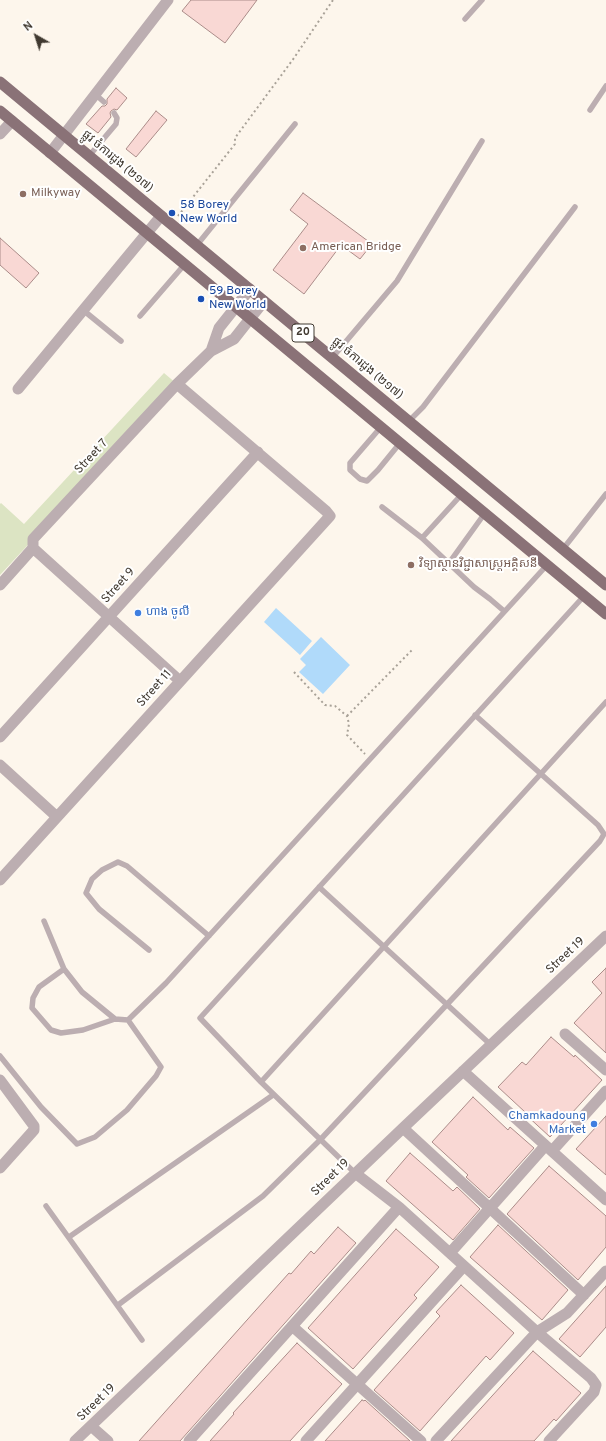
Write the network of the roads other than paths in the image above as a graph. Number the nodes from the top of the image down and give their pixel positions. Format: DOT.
graph roads {
  1 [pos="168,0"];
  2 [pos="482,0"];
  3 [pos="465,19"];
  4 [pos="0,82"];
  5 [pos="606,86"];
  6 [pos="95,94"];
  7 [pos="104,102"];
  8 [pos="590,110"];
  9 [pos="0,111"];
  10 [pos="114,113"];
  11 [pos="12,121"];
  12 [pos="295,124"];
  13 [pos="0,134"];
  14 [pos="64,135"];
  15 [pos="482,141"];
  16 [pos="50,153"];
  17 [pos="89,156"];
  18 [pos="575,206"];
  19 [pos="161,216"];
  20 [pos="147,233"];
  21 [pos="197,245"];
  22 [pos="185,264"];
  23 [pos="250,289"];
  24 [pos="264,301"];
  25 [pos="236,307"];
  26 [pos="83,310"];
  27 [pos="140,316"];
  28 [pos="251,319"];
  29 [pos="121,341"];
  30 [pos="211,351"];
  31 [pos="332,358"];
  32 [pos="177,384"];
  33 [pos="18,389"];
  34 [pos="409,421"];
  35 [pos="381,427"];
  36 [pos="400,443"];
  37 [pos="258,452"];
  38 [pos="462,494"];
  39 [pos="606,494"];
  40 [pos="382,507"];
  41 [pos="485,513"];
  42 [pos="422,538"];
  43 [pos="33,548"];
  44 [pos="563,549"];
  45 [pos="449,563"];
  46 [pos="547,564"];
  47 [pos="0,585"];
  48 [pos="606,585"];
  49 [pos="584,596"];
  50 [pos="504,611"];
  51 [pos="606,614"];
  52 [pos="109,616"];
  53 [pos="180,681"];
  54 [pos="606,702"];
  55 [pos="475,715"];
  56 [pos="0,737"];
  57 [pos="0,765"];
  58 [pos="541,774"];
  59 [pos="57,817"];
  60 [pos="0,880"];
  61 [pos="319,888"];
  62 [pos="44,921"];
  63 [pos="209,936"];
  64 [pos="606,936"];
  65 [pos="384,947"];
  66 [pos="149,950"];
  67 [pos="64,969"];
  68 [pos="446,1005"];
  69 [pos="115,1019"];
  70 [pos="128,1020"];
  71 [pos="565,1034"];
  72 [pos="491,1045"];
  73 [pos="0,1056"];
  74 [pos="606,1070"];
  75 [pos="463,1071"];
  76 [pos="0,1080"];
  77 [pos="261,1082"];
  78 [pos="606,1091"];
  79 [pos="273,1095"];
  80 [pos="403,1128"];
  81 [pos="320,1140"];
  82 [pos="548,1149"];
  83 [pos="0,1168"];
  84 [pos="354,1173"];
  85 [pos="606,1200"];
  86 [pos="46,1206"];
  87 [pos="399,1207"];
  88 [pos="490,1208"];
  89 [pos="69,1237"];
  90 [pos="450,1253"];
  91 [pos="464,1266"];
  92 [pos="606,1271"];
  93 [pos="584,1295"];
  94 [pos="118,1305"];
  95 [pos="292,1326"];
  96 [pos="537,1332"];
  97 [pos="142,1340"];
  98 [pos="358,1384"];
  99 [pos="91,1426"];
  100 [pos="75,1441"];
  101 [pos="108,1441"];
  102 [pos="189,1441"];
  103 [pos="306,1441"];
  104 [pos="422,1441"];
  105 [pos="436,1441"];
  106 [pos="549,1441"];
  1 -- 6 [label="street"];
  2 -- 3 [label="lane"];
  4 -- 14 [label="main road, ផ្លូវ ចំការដូង (២១៧) / 20"];
  5 -- 8 [label="lane"];
  6 -- 7 [label="lane"];
  6 -- 14 [label="street"];
  9 -- 11 [label="main road, 20"];
  10 -- 17 [label="lane"];
  11 -- 13 [label="street"];
  11 -- 16 [label="main road, 20"];
  12 -- 21 [label="lane"];
  14 -- 16 [label="street"];
  14 -- 17 [label="main road, ផ្លូវ ចំការដូង (២១៧) / 20"];
  15 -- 31 [label="lane"];
  16 -- 20 [label="main road, 20"];
  17 -- 19 [label="main road, ផ្លូវ ចំការដូង (២១៧) / 20"];
  18 -- 34 [label="lane"];
  19 -- 20 [label="street"];
  19 -- 21 [label="main road, ផ្លូវ ចំការដូង (២១៧) / 20"];
  20 -- 22 [label="main road, 20"];
  20 -- 26 [label="street"];
  21 -- 23 [label="main road, ផ្លូវ ចំការដូង (២១៧) / 20"];
  22 -- 25 [label="main road, 20"];
  22 -- 27 [label="lane"];
  23 -- 24 [label="main road, ផ្លូវ ចំការដូង (២១៧) / 20"];
  23 -- 25 [label="street, Street 7"];
  24 -- 28 [label="street, Street 7"];
  24 -- 31 [label="main road, ផ្លូវ ចំការដូង (២១៧) / 20"];
  25 -- 28 [label="main road, 20"];
  25 -- 30 [label="street, Street 7"];
  26 -- 29 [label="lane"];
  26 -- 33 [label="street"];
  28 -- 30 [label="street, Street 7"];
  28 -- 35 [label="main road, 20"];
  30 -- 32 [label="street, Street 7"];
  31 -- 34 [label="main road, ផ្លូវ ចំការដូង (២១៧) / 20"];
  32 -- 37 [label="street"];
  32 -- 43 [label="street, Street 7"];
  34 -- 44 [label="main road, ផ្លូវ ចំការដូង (២១៧) / 20"];
  35 -- 36 [label="main road, 20"];
  35 -- 36 [label="lane"];
  36 -- 38 [label="main road, 20"];
  37 -- 52 [label="street, Street 9"];
  37 -- 53 [label="street, Street 11"];
  38 -- 41 [label="main road, 20"];
  38 -- 42 [label="lane"];
  39 -- 44 [label="lane"];
  40 -- 42 [label="lane"];
  41 -- 45 [label="lane"];
  41 -- 46 [label="main road, 20"];
  42 -- 45 [label="lane"];
  43 -- 47 [label="street, Street 7"];
  43 -- 52 [label="street"];
  44 -- 48 [label="main road, ផ្លូវ ចំការដូង (២១៧) / 20"];
  45 -- 50 [label="lane"];
  46 -- 49 [label="main road, 20"];
  46 -- 50 [label="lane"];
  49 -- 51 [label="main road, 20"];
  49 -- 55 [label="lane"];
  50 -- 63 [label="lane"];
  52 -- 53 [label="street"];
  52 -- 56 [label="street, Street 9"];
  53 -- 59 [label="street, Street 11"];
  54 -- 58 [label="lane"];
  55 -- 58 [label="lane"];
  55 -- 61 [label="lane"];
  57 -- 59 [label="street"];
  58 -- 65 [label="lane"];
  58 -- 68 [label="lane"];
  59 -- 60 [label="street, Street 11"];
  61 -- 65 [label="lane"];
  61 -- 77 [label="lane"];
  62 -- 67 [label="lane"];
  63 -- 66 [label="lane"];
  63 -- 70 [label="lane"];
  64 -- 72 [label="street, Street 19"];
  65 -- 68 [label="lane"];
  65 -- 77 [label="lane"];
  67 -- 69 [label="lane"];
  67 -- 69 [label="lane"];
  68 -- 72 [label="lane"];
  68 -- 81 [label="lane"];
  69 -- 70 [label="lane"];
  70 -- 73 [label="lane"];
  71 -- 74 [label="street"];
  72 -- 75 [label="street, Street 19"];
  75 -- 80 [label="street, Street 19"];
  75 -- 82 [label="street"];
  76 -- 83 [label="street"];
  77 -- 79 [label="lane"];
  78 -- 82 [label="street"];
  79 -- 81 [label="lane"];
  79 -- 89 [label="lane"];
  80 -- 84 [label="street, Street 19"];
  80 -- 88 [label="street"];
  81 -- 84 [label="lane"];
  81 -- 94 [label="lane"];
  82 -- 85 [label="street"];
  82 -- 88 [label="street"];
  84 -- 87 [label="street"];
  84 -- 99 [label="street, Street 19"];
  86 -- 89 [label="lane"];
  87 -- 90 [label="street"];
  87 -- 95 [label="street"];
  88 -- 90 [label="street"];
  88 -- 93 [label="street"];
  89 -- 94 [label="lane"];
  90 -- 91 [label="street"];
  91 -- 96 [label="street"];
  91 -- 98 [label="street"];
  92 -- 93 [label="street"];
  93 -- 96 [label="street"];
  94 -- 97 [label="lane"];
  95 -- 98 [label="street"];
  95 -- 102 [label="street"];
  96 -- 105 [label="street"];
  96 -- 106 [label="street"];
  98 -- 103 [label="street"];
  98 -- 104 [label="street"];
  99 -- 100 [label="street, Street 19"];
  99 -- 101 [label="street"];
}
